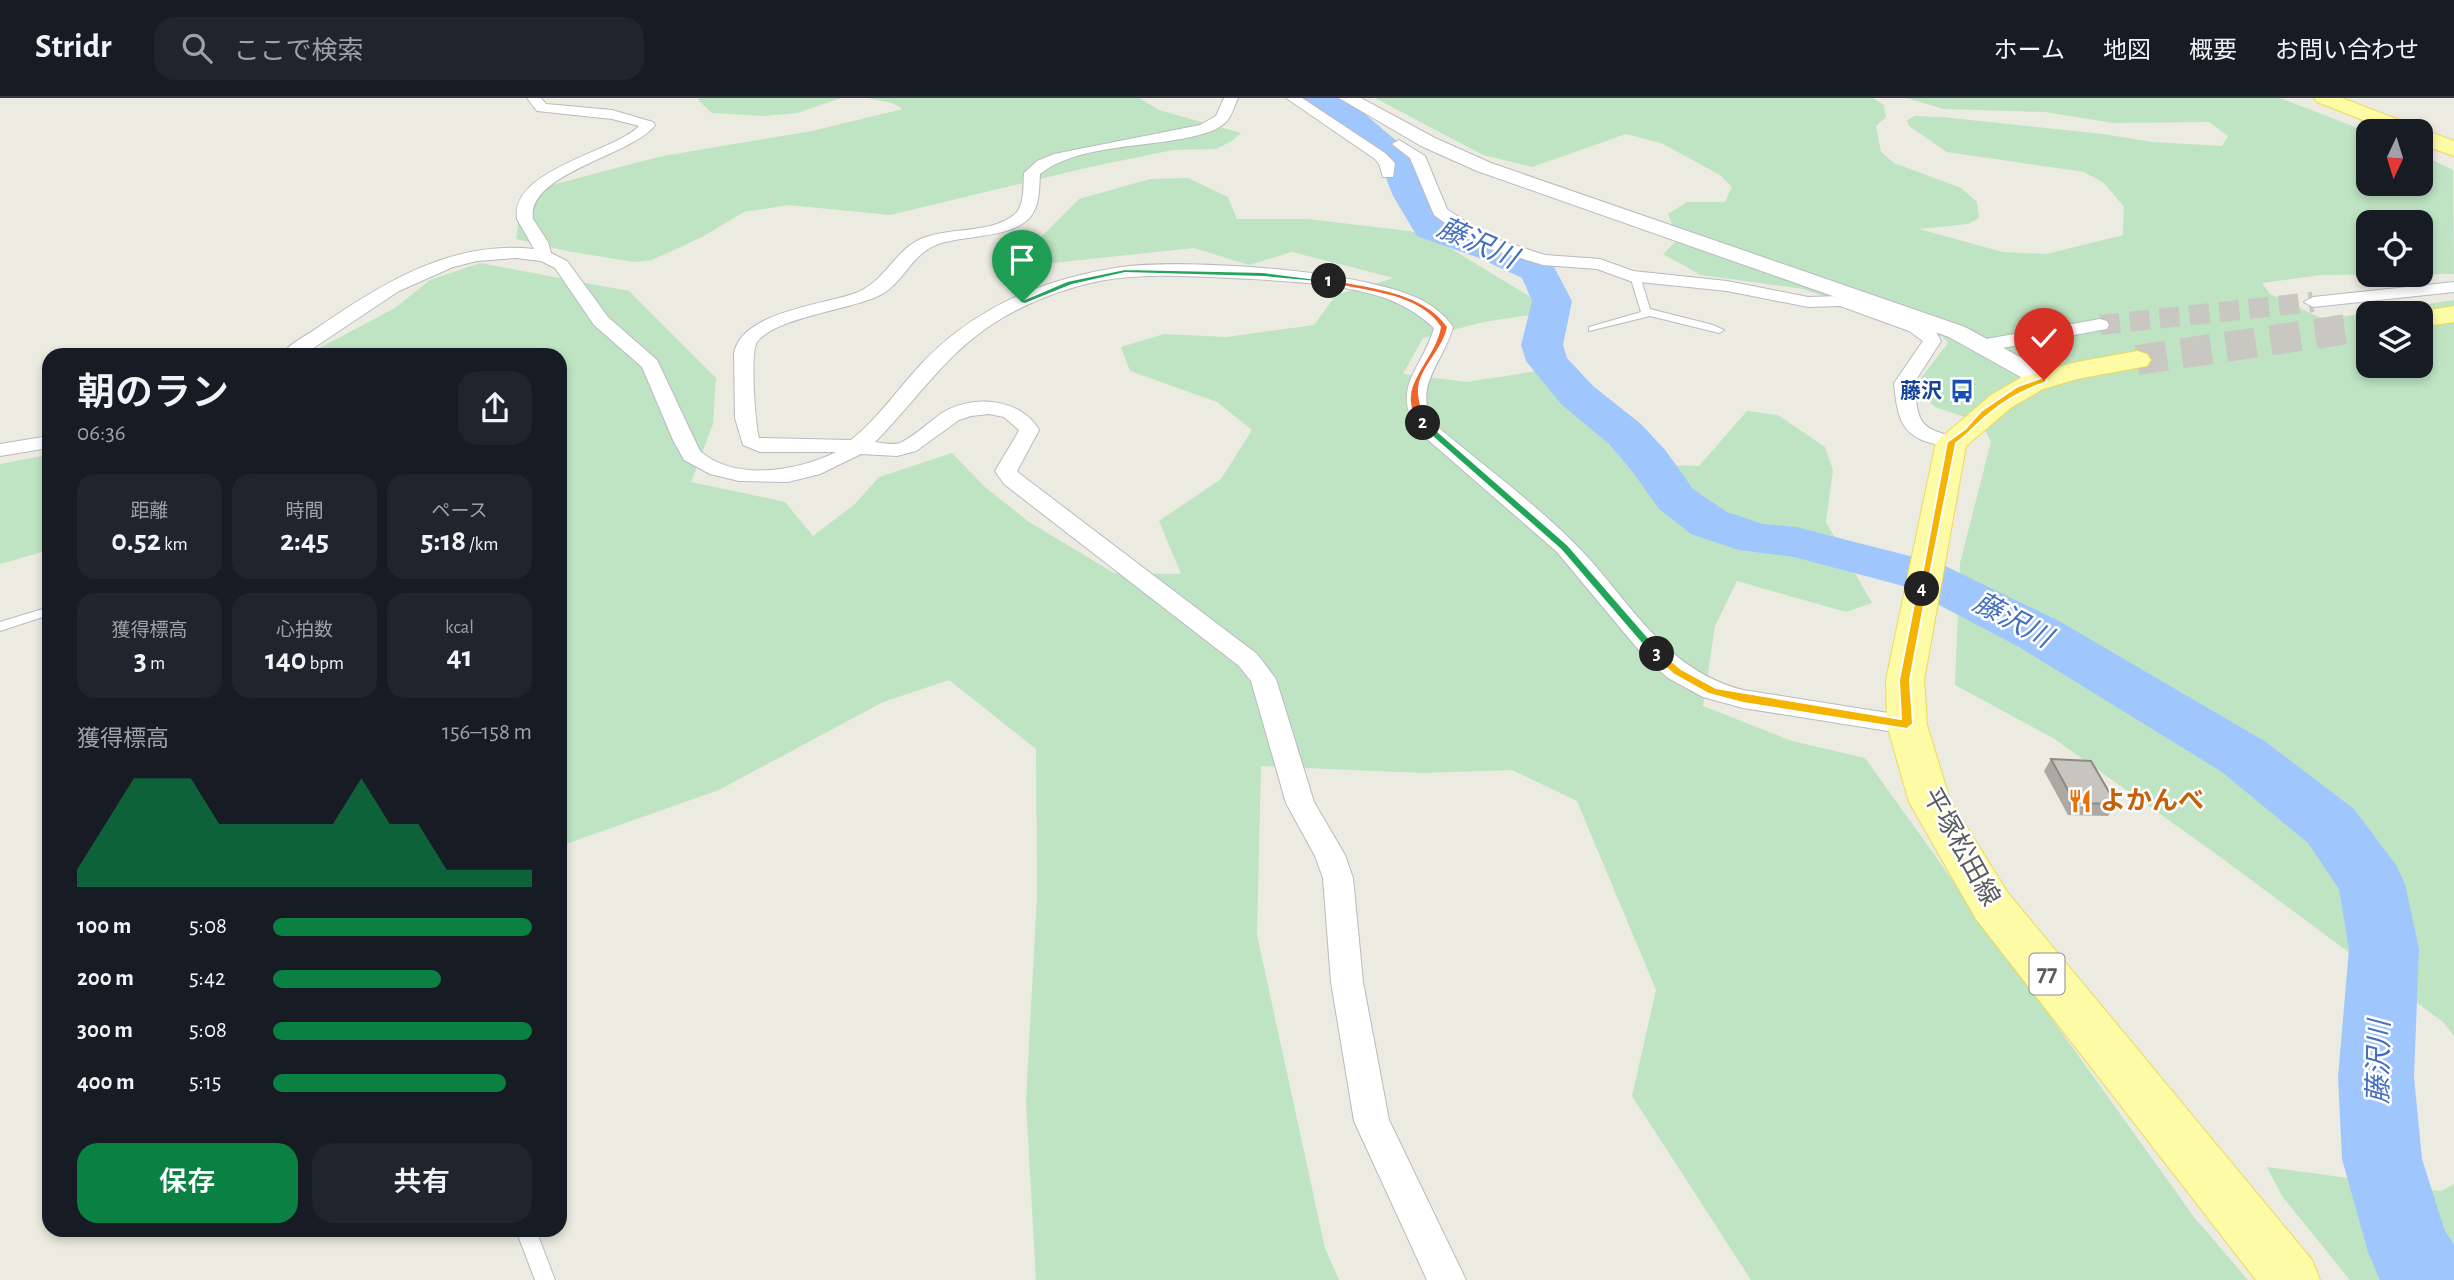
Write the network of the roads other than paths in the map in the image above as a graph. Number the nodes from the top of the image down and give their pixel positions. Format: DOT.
graph roads {
  1 [pos="534,98"];
  2 [pos="1231,98"];
  3 [pos="1293,98"];
  4 [pos="1348,98"];
  5 [pos="2324,98"];
  6 [pos="2378,119"];
  7 [pos="2433,141"];
  8 [pos="1428,142"];
  9 [pos="1399,144"];
  10 [pos="1363,146"];
  11 [pos="2454,149"];
  12 [pos="1388,174"];
  13 [pos="543,256"];
  14 [pos="1635,276"];
  15 [pos="2454,287"];
  16 [pos="2313,302"];
  17 [pos="1645,311"];
  18 [pos="2100,325"];
  19 [pos="1593,329"];
  20 [pos="1719,330"];
  21 [pos="1986,345"];
  22 [pos="301,348"];
  23 [pos="2137,360"];
  24 [pos="2044,380"];
  25 [pos="1951,442"];
  26 [pos="42,443"];
  27 [pos="860,447"];
  28 [pos="0,450"];
  29 [pos="42,613"];
  30 [pos="0,627"];
  31 [pos="1907,724"];
  32 [pos="529,1237"];
  33 [pos="545,1280"];
  34 [pos="1447,1280"];
  35 [pos="2292,1280"];
  1 -- 13 [label="street"];
  2 -- 27 [label="street"];
  3 -- 10 [label="street"];
  4 -- 8 [label="street"];
  5 -- 6 [label="main road"];
  7 -- 11 [label="main road"];
  8 -- 9 [label="street"];
  8 -- 21 [label="street"];
  9 -- 10 [label="street"];
  9 -- 14 [label="street"];
  10 -- 12 [label="street"];
  13 -- 22 [label="street"];
  13 -- 27 [label="street"];
  14 -- 17 [label="lane"];
  14 -- 25 [label="street"];
  15 -- 16 [label="street"];
  17 -- 19 [label="lane"];
  17 -- 20 [label="lane"];
  18 -- 21 [label="street"];
  21 -- 24 [label="street"];
  23 -- 24 [label="main road"];
  24 -- 25 [label="main road"];
  25 -- 31 [label="main road, 平塚松田線 / 77"];
  26 -- 28 [label="street"];
  27 -- 31 [label="street"];
  27 -- 34 [label="street"];
  29 -- 30 [label="lane"];
  31 -- 35 [label="main road, 平塚松田線 / 77"];
  32 -- 33 [label="lane"];
}
